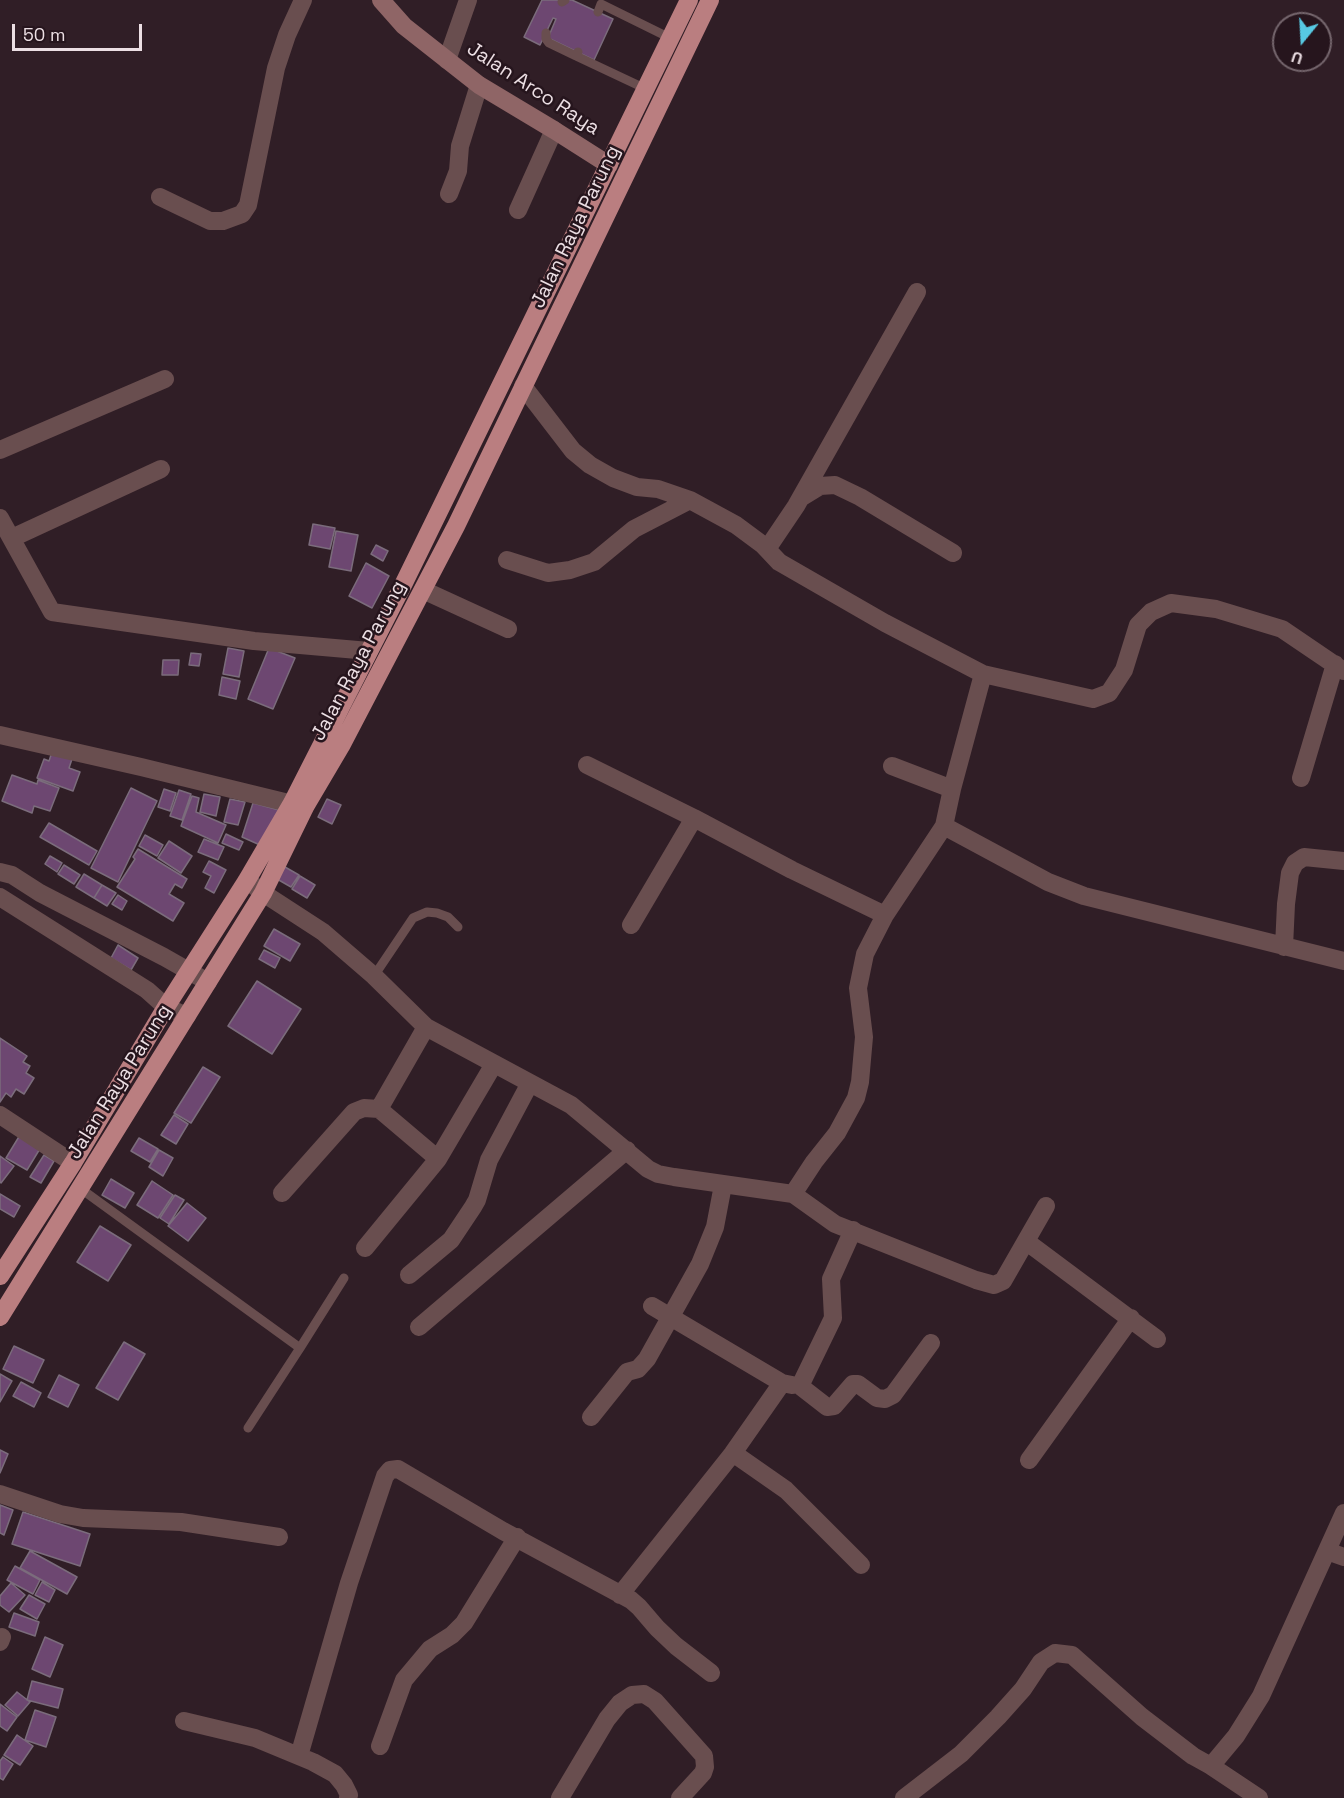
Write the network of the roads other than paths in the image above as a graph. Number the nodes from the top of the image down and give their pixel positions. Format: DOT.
graph roads {
  1 [pos="303,0"];
  2 [pos="381,0"];
  3 [pos="468,0"];
  4 [pos="590,0"];
  5 [pos="689,0"];
  6 [pos="710,0"];
  7 [pos="546,33"];
  8 [pos="670,38"];
  9 [pos="447,60"];
  10 [pos="479,85"];
  11 [pos="644,88"];
  12 [pos="554,130"];
  13 [pos="609,165"];
  14 [pos="449,194"];
  15 [pos="160,197"];
  16 [pos="518,210"];
  17 [pos="917,292"];
  18 [pos="165,379"];
  19 [pos="523,386"];
  20 [pos="0,450"];
  21 [pos="161,469"];
  22 [pos="800,498"];
  23 [pos="690,500"];
  24 [pos="0,518"];
  25 [pos="436,518"];
  26 [pos="456,526"];
  27 [pos="12,538"];
  28 [pos="767,549"];
  29 [pos="953,553"];
  30 [pos="507,560"];
  31 [pos="423,590"];
  32 [pos="508,629"];
  33 [pos="369,651"];
  34 [pos="1339,667"];
  35 [pos="983,674"];
  36 [pos="0,735"];
  37 [pos="587,765"];
  38 [pos="892,766"];
  39 [pos="1301,778"];
  40 [pos="952,789"];
  41 [pos="298,805"];
  42 [pos="694,818"];
  43 [pos="944,826"];
  44 [pos="1344,861"];
  45 [pos="0,872"];
  46 [pos="247,880"];
  47 [pos="40,893"];
  48 [pos="263,893"];
  49 [pos="0,897"];
  50 [pos="24,913"];
  51 [pos="885,915"];
  52 [pos="631,925"];
  53 [pos="458,927"];
  54 [pos="1284,947"];
  55 [pos="1344,961"];
  56 [pos="188,971"];
  57 [pos="374,976"];
  58 [pos="208,982"];
  59 [pos="166,1007"];
  60 [pos="187,1016"];
  61 [pos="426,1027"];
  62 [pos="494,1064"];
  63 [pos="530,1083"];
  64 [pos="379,1109"];
  65 [pos="0,1115"];
  66 [pos="627,1150"];
  67 [pos="438,1159"];
  68 [pos="73,1163"];
  69 [pos="63,1179"];
  70 [pos="723,1185"];
  71 [pos="81,1188"];
  72 [pos="282,1193"];
  73 [pos="793,1194"];
  74 [pos="1046,1206"];
  75 [pos="853,1230"];
  76 [pos="1026,1242"];
  77 [pos="365,1248"];
  78 [pos="409,1275"];
  79 [pos="0,1276"];
  80 [pos="344,1278"];
  81 [pos="17,1289"];
  82 [pos="652,1306"];
  83 [pos="671,1316"];
  84 [pos="0,1317"];
  85 [pos="1131,1318"];
  86 [pos="419,1327"];
  87 [pos="1158,1339"];
  88 [pos="931,1343"];
  89 [pos="300,1348"];
  90 [pos="791,1384"];
  91 [pos="591,1417"];
  92 [pos="248,1428"];
  93 [pos="733,1453"];
  94 [pos="1029,1460"];
  95 [pos="0,1494"];
  96 [pos="1344,1513"];
  97 [pos="279,1537"];
  98 [pos="516,1537"];
  99 [pos="1335,1554"];
  100 [pos="861,1565"];
  101 [pos="620,1595"];
  102 [pos="711,1673"];
  103 [pos="184,1721"];
  104 [pos="380,1746"];
  105 [pos="299,1756"];
  106 [pos="1211,1766"];
  107 [pos="348,1798"];
  108 [pos="560,1798"];
  109 [pos="680,1798"];
  110 [pos="904,1798"];
  111 [pos="1260,1798"];
  1 -- 15 [label="street"];
  2 -- 9 [label="main road, Jalan Arco Raya"];
  3 -- 9 [label="street"];
  4 -- 8 [label="lane"];
  5 -- 8 [label="highway, Jalan Raya Parung"];
  6 -- 19 [label="highway, Jalan Raya Parung"];
  7 -- 11 [label="lane"];
  8 -- 11 [label="highway, Jalan Raya Parung"];
  9 -- 10 [label="main road, Jalan Arco Raya"];
  10 -- 12 [label="main road, Jalan Arco Raya"];
  10 -- 14 [label="street"];
  11 -- 13 [label="highway, Jalan Raya Parung"];
  12 -- 13 [label="main road, Jalan Arco Raya"];
  12 -- 16 [label="street"];
  13 -- 25 [label="highway, Jalan Raya Parung"];
  17 -- 22 [label="street"];
  18 -- 20 [label="street"];
  19 -- 23 [label="street"];
  19 -- 26 [label="highway, Jalan Raya Parung"];
  21 -- 27 [label="street"];
  22 -- 28 [label="street"];
  22 -- 29 [label="street"];
  23 -- 28 [label="street"];
  23 -- 30 [label="street"];
  24 -- 27 [label="street"];
  25 -- 26 [label="highway"];
  25 -- 33 [label="highway, Jalan Raya Parung"];
  26 -- 31 [label="highway, Jalan Raya Parung"];
  27 -- 33 [label="street"];
  28 -- 35 [label="street"];
  31 -- 32 [label="street"];
  31 -- 41 [label="highway, Jalan Raya Parung"];
  33 -- 41 [label="highway, Jalan Raya Parung"];
  34 -- 35 [label="street"];
  34 -- 39 [label="street"];
  35 -- 40 [label="street"];
  36 -- 41 [label="street"];
  37 -- 42 [label="street"];
  38 -- 40 [label="street"];
  40 -- 43 [label="street"];
  41 -- 46 [label="highway, Jalan Raya Parung"];
  41 -- 48 [label="highway, Jalan Raya Parung"];
  42 -- 51 [label="street"];
  42 -- 52 [label="street"];
  43 -- 51 [label="street"];
  43 -- 54 [label="street"];
  44 -- 54 [label="street"];
  45 -- 47 [label="street"];
  46 -- 48 [label="street"];
  46 -- 56 [label="highway, Jalan Raya Parung"];
  47 -- 50 [label="street"];
  47 -- 56 [label="street"];
  48 -- 57 [label="street"];
  48 -- 58 [label="highway, Jalan Raya Parung"];
  49 -- 50 [label="street"];
  50 -- 59 [label="street"];
  51 -- 73 [label="street"];
  53 -- 57 [label="lane"];
  54 -- 55 [label="street"];
  56 -- 58 [label="street"];
  56 -- 59 [label="highway, Jalan Raya Parung"];
  57 -- 61 [label="street"];
  58 -- 60 [label="highway, Jalan Raya Parung"];
  59 -- 60 [label="street"];
  59 -- 68 [label="highway, Jalan Raya Parung"];
  60 -- 71 [label="highway, Jalan Raya Parung"];
  61 -- 62 [label="street"];
  61 -- 64 [label="street"];
  62 -- 63 [label="street"];
  62 -- 67 [label="street"];
  63 -- 66 [label="street"];
  63 -- 78 [label="street"];
  64 -- 67 [label="street"];
  64 -- 72 [label="street"];
  65 -- 68 [label="street"];
  66 -- 70 [label="street"];
  66 -- 86 [label="street"];
  67 -- 77 [label="street"];
  68 -- 69 [label="highway, Jalan Raya Parung"];
  69 -- 71 [label="lane"];
  69 -- 79 [label="highway, Jalan Raya Parung"];
  70 -- 73 [label="street"];
  70 -- 83 [label="street"];
  71 -- 81 [label="highway, Jalan Raya Parung"];
  71 -- 89 [label="lane"];
  73 -- 75 [label="street"];
  74 -- 76 [label="street"];
  75 -- 76 [label="street"];
  75 -- 90 [label="street"];
  76 -- 85 [label="street"];
  79 -- 81 [label="street"];
  80 -- 89 [label="lane"];
  81 -- 84 [label="highway, Jalan Raya Parung"];
  82 -- 83 [label="street"];
  83 -- 90 [label="street"];
  83 -- 91 [label="street"];
  85 -- 87 [label="street"];
  85 -- 94 [label="street"];
  88 -- 90 [label="street"];
  89 -- 92 [label="lane"];
  90 -- 93 [label="street"];
  93 -- 100 [label="street"];
  93 -- 101 [label="street"];
  95 -- 97 [label="street"];
  96 -- 99 [label="street"];
  98 -- 101 [label="street"];
  98 -- 104 [label="street"];
  98 -- 105 [label="street"];
  99 -- 106 [label="street"];
  101 -- 102 [label="street"];
  103 -- 105 [label="street"];
  105 -- 107 [label="street"];
  106 -- 110 [label="street"];
  106 -- 111 [label="street"];
  108 -- 109 [label="street"];
}
